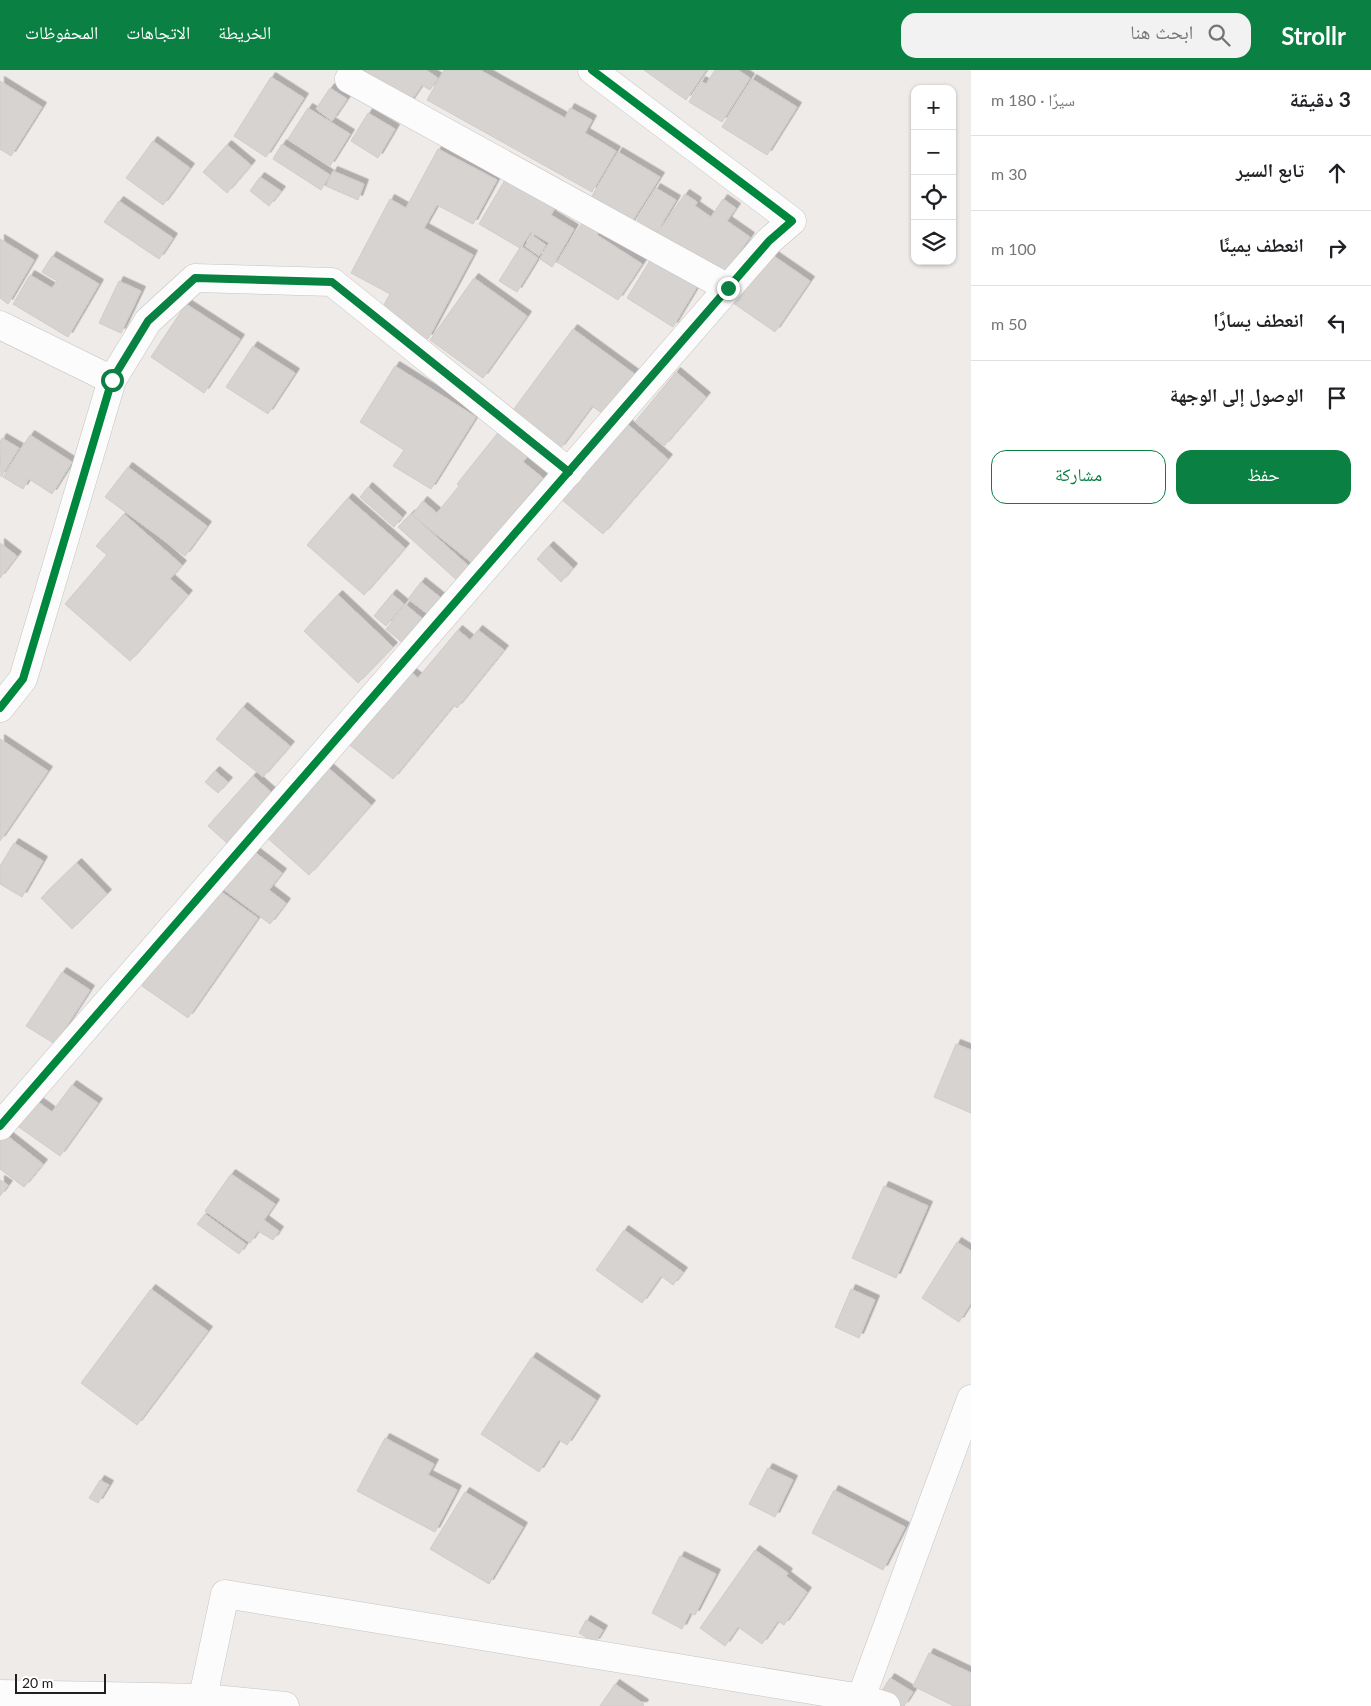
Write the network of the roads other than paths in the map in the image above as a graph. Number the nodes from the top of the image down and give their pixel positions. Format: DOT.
graph roads {
  1 [pos="592,70"];
  2 [pos="349,79"];
  3 [pos="728,288"];
  4 [pos="0,325"];
  5 [pos="112,380"];
  6 [pos="569,472"];
  7 [pos="0,708"];
  8 [pos="0,1126"];
  9 [pos="971,1399"];
  10 [pos="0,1694"];
  11 [pos="202,1702"];
  12 [pos="868,1703"];
  13 [pos="285,1706"];
  1 -- 3 [label="street"];
  2 -- 3 [label="street"];
  3 -- 6 [label="street"];
  4 -- 5 [label="street"];
  5 -- 6 [label="street"];
  5 -- 7 [label="street"];
  6 -- 8 [label="street"];
  9 -- 12 [label="street"];
  10 -- 11 [label="street"];
  11 -- 12 [label="street"];
  11 -- 13 [label="street"];
}
